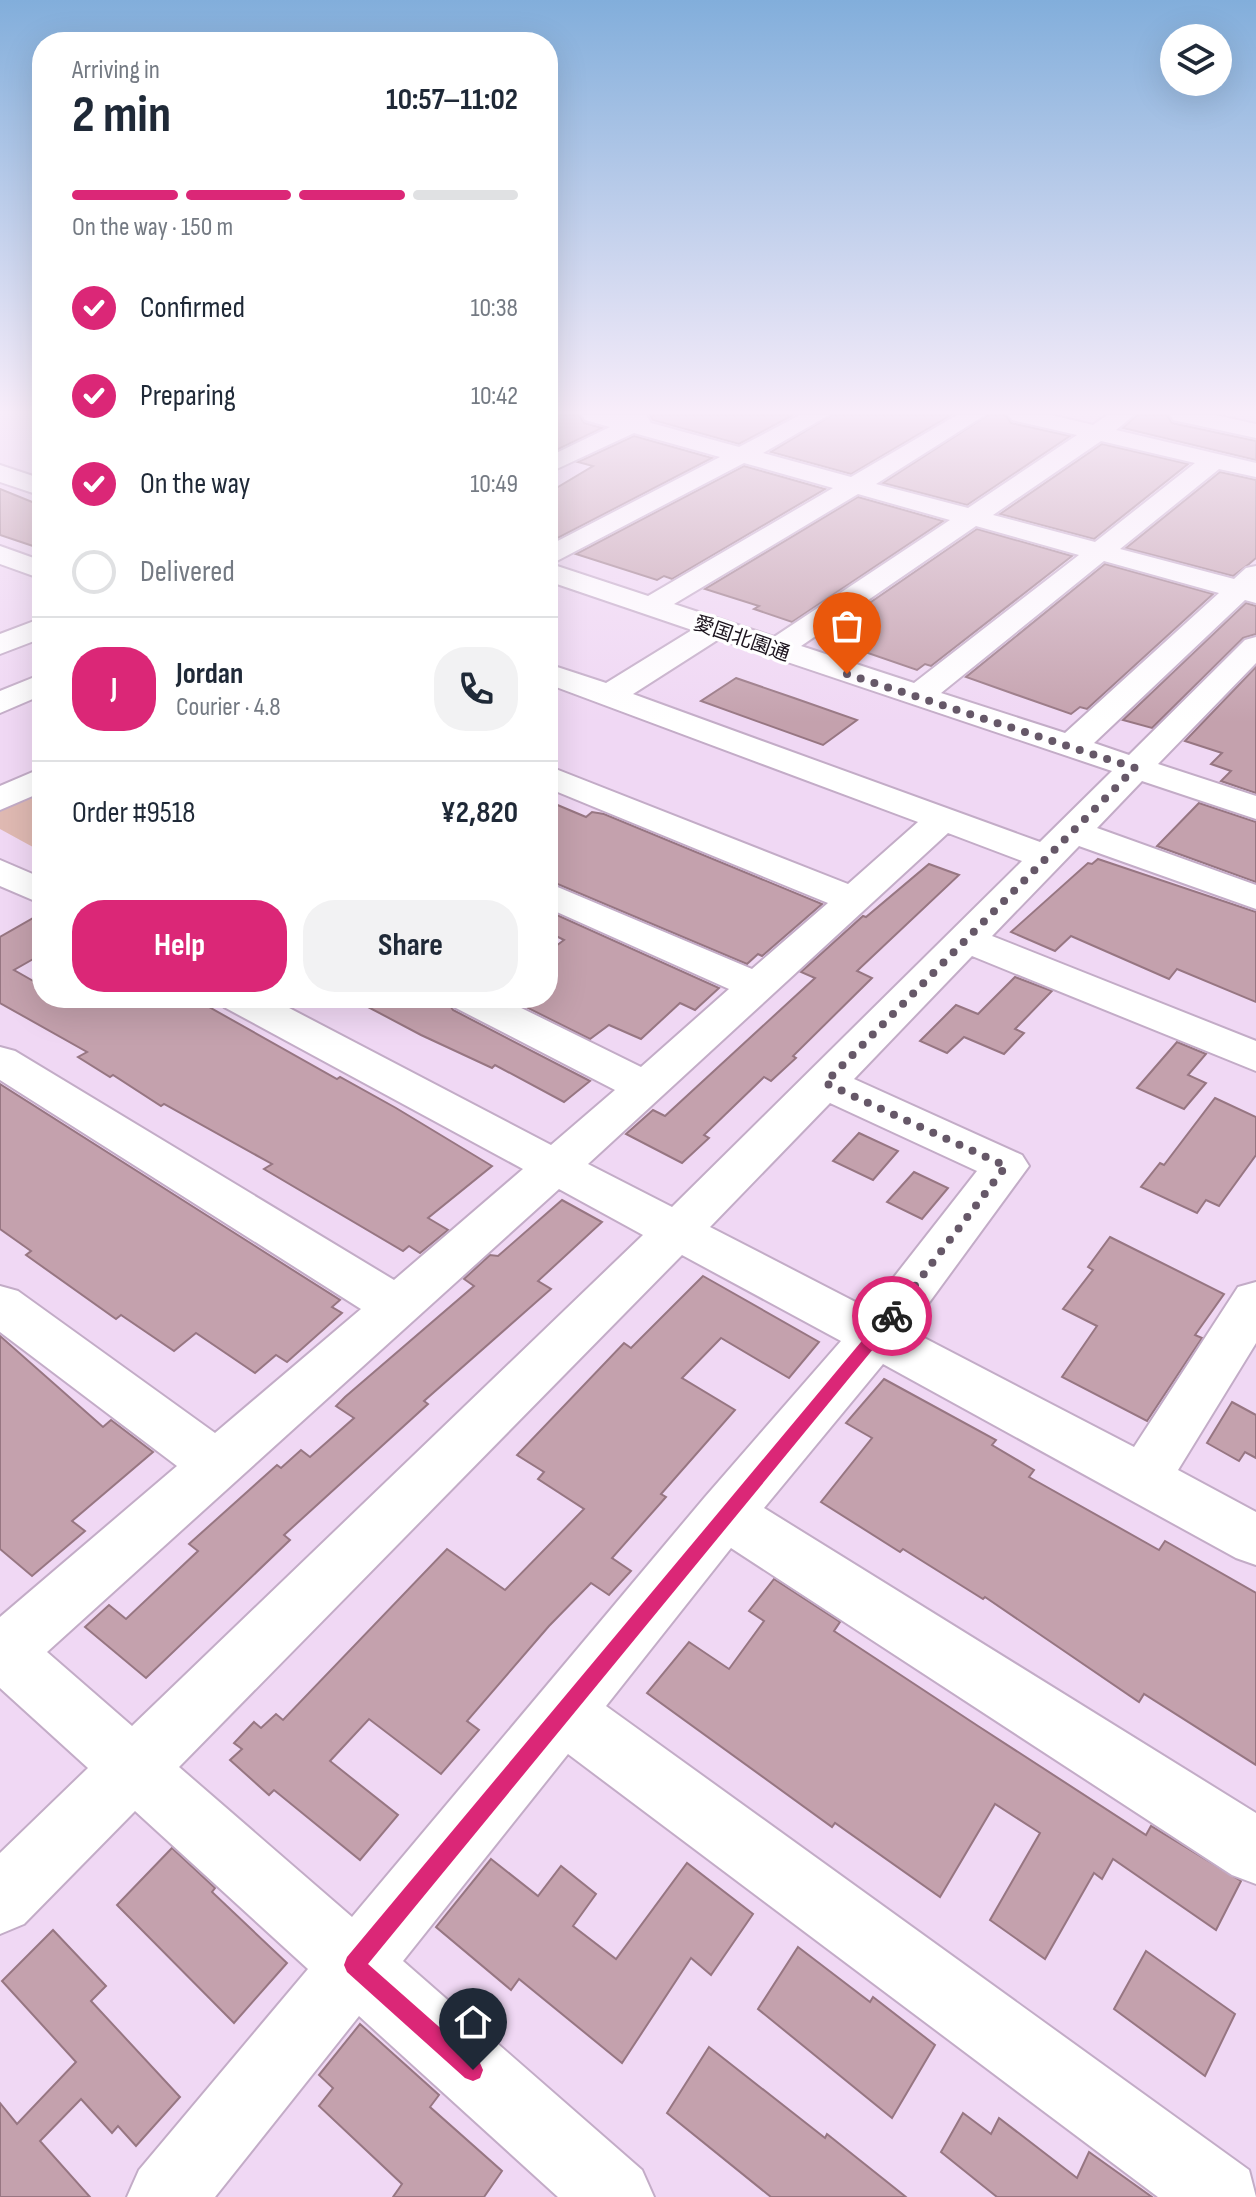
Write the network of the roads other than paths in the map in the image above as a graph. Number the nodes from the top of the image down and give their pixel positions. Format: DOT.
graph roads {
  1 [pos="623,518"];
  2 [pos="800,518"];
  3 [pos="973,518"];
  4 [pos="1144,518"];
  5 [pos="558,552"];
  6 [pos="1101,552"];
  7 [pos="0,554"];
  8 [pos="32,567"];
  9 [pos="558,575"];
  10 [pos="1251,585"];
  11 [pos="649,607"];
  12 [pos="714,629"];
  13 [pos="32,631"];
  14 [pos="0,645"];
  15 [pos="1256,646"];
  16 [pos="775,650"];
  17 [pos="558,677"];
  18 [pos="32,688"];
  19 [pos="609,695"];
  20 [pos="916,697"];
  21 [pos="0,703"];
  22 [pos="1070,747"];
  23 [pos="1135,768"];
  24 [pos="558,780"];
  25 [pos="32,783"];
  26 [pos="0,800"];
  27 [pos="1256,808"];
  28 [pos="942,819"];
  29 [pos="1062,845"];
  30 [pos="0,871"];
  31 [pos="32,888"];
  32 [pos="558,898"];
  33 [pos="1256,898"];
  34 [pos="854,900"];
  35 [pos="967,940"];
  36 [pos="756,986"];
  37 [pos="257,1008"];
  38 [pos="488,1008"];
  39 [pos="1256,1057"];
  40 [pos="0,1061"];
  41 [pos="825,1083"];
  42 [pos="643,1086"];
  43 [pos="555,1168"];
  44 [pos="679,1229"];
  45 [pos="1256,1301"];
  46 [pos="0,1305"];
  47 [pos="394,1305"];
  48 [pos="878,1334"];
  49 [pos="217,1465"];
  50 [pos="1143,1479"];
  51 [pos="725,1514"];
  52 [pos="1256,1540"];
  53 [pos="1,1652"];
  54 [pos="564,1713"];
  55 [pos="134,1768"];
  56 [pos="1256,1851"];
  57 [pos="0,1900"];
  58 [pos="354,1965"];
  59 [pos="166,2197"];
  60 [pos="615,2197"];
  61 [pos="1222,2197"];
  1 -- 5 [label="street"];
  2 -- 11 [label="street"];
  3 -- 6 [label="street"];
  3 -- 16 [label="street"];
  4 -- 6 [label="street"];
  6 -- 10 [label="street"];
  6 -- 20 [label="street"];
  7 -- 8 [label="street"];
  9 -- 11 [label="street, 愛国北園通"];
  10 -- 22 [label="street"];
  11 -- 12 [label="street, 愛国北園通"];
  12 -- 16 [label="street, 愛国北園通"];
  12 -- 19 [label="street"];
  13 -- 14 [label="street"];
  15 -- 23 [label="street"];
  16 -- 20 [label="street, 愛国北園通"];
  17 -- 19 [label="street"];
  18 -- 21 [label="street"];
  19 -- 28 [label="street"];
  20 -- 22 [label="street, 愛国北園通"];
  22 -- 23 [label="street, 愛国北園通"];
  23 -- 27 [label="street, 愛国北園通"];
  23 -- 29 [label="street"];
  24 -- 34 [label="street"];
  25 -- 26 [label="street"];
  28 -- 29 [label="street"];
  28 -- 34 [label="street"];
  29 -- 33 [label="street"];
  29 -- 35 [label="street"];
  30 -- 31 [label="street"];
  32 -- 36 [label="street"];
  34 -- 36 [label="street"];
  35 -- 39 [label="street"];
  35 -- 41 [label="street"];
  36 -- 42 [label="street"];
  37 -- 43 [label="street"];
  38 -- 42 [label="street"];
  40 -- 47 [label="street"];
  41 -- 44 [label="street"];
  41 -- 48 [label="street"];
  42 -- 43 [label="street"];
  43 -- 44 [label="street"];
  43 -- 47 [label="street"];
  44 -- 48 [label="street"];
  44 -- 55 [label="street"];
  45 -- 50 [label="street"];
  46 -- 49 [label="street"];
  47 -- 49 [label="street"];
  48 -- 50 [label="street"];
  48 -- 51 [label="street"];
  49 -- 53 [label="street"];
  50 -- 52 [label="street"];
  51 -- 54 [label="street"];
  51 -- 56 [label="street"];
  53 -- 55 [label="street"];
  54 -- 58 [label="street"];
  54 -- 61 [label="street"];
  55 -- 57 [label="street"];
  55 -- 58 [label="street"];
  58 -- 59 [label="street"];
  58 -- 60 [label="street"];
}
